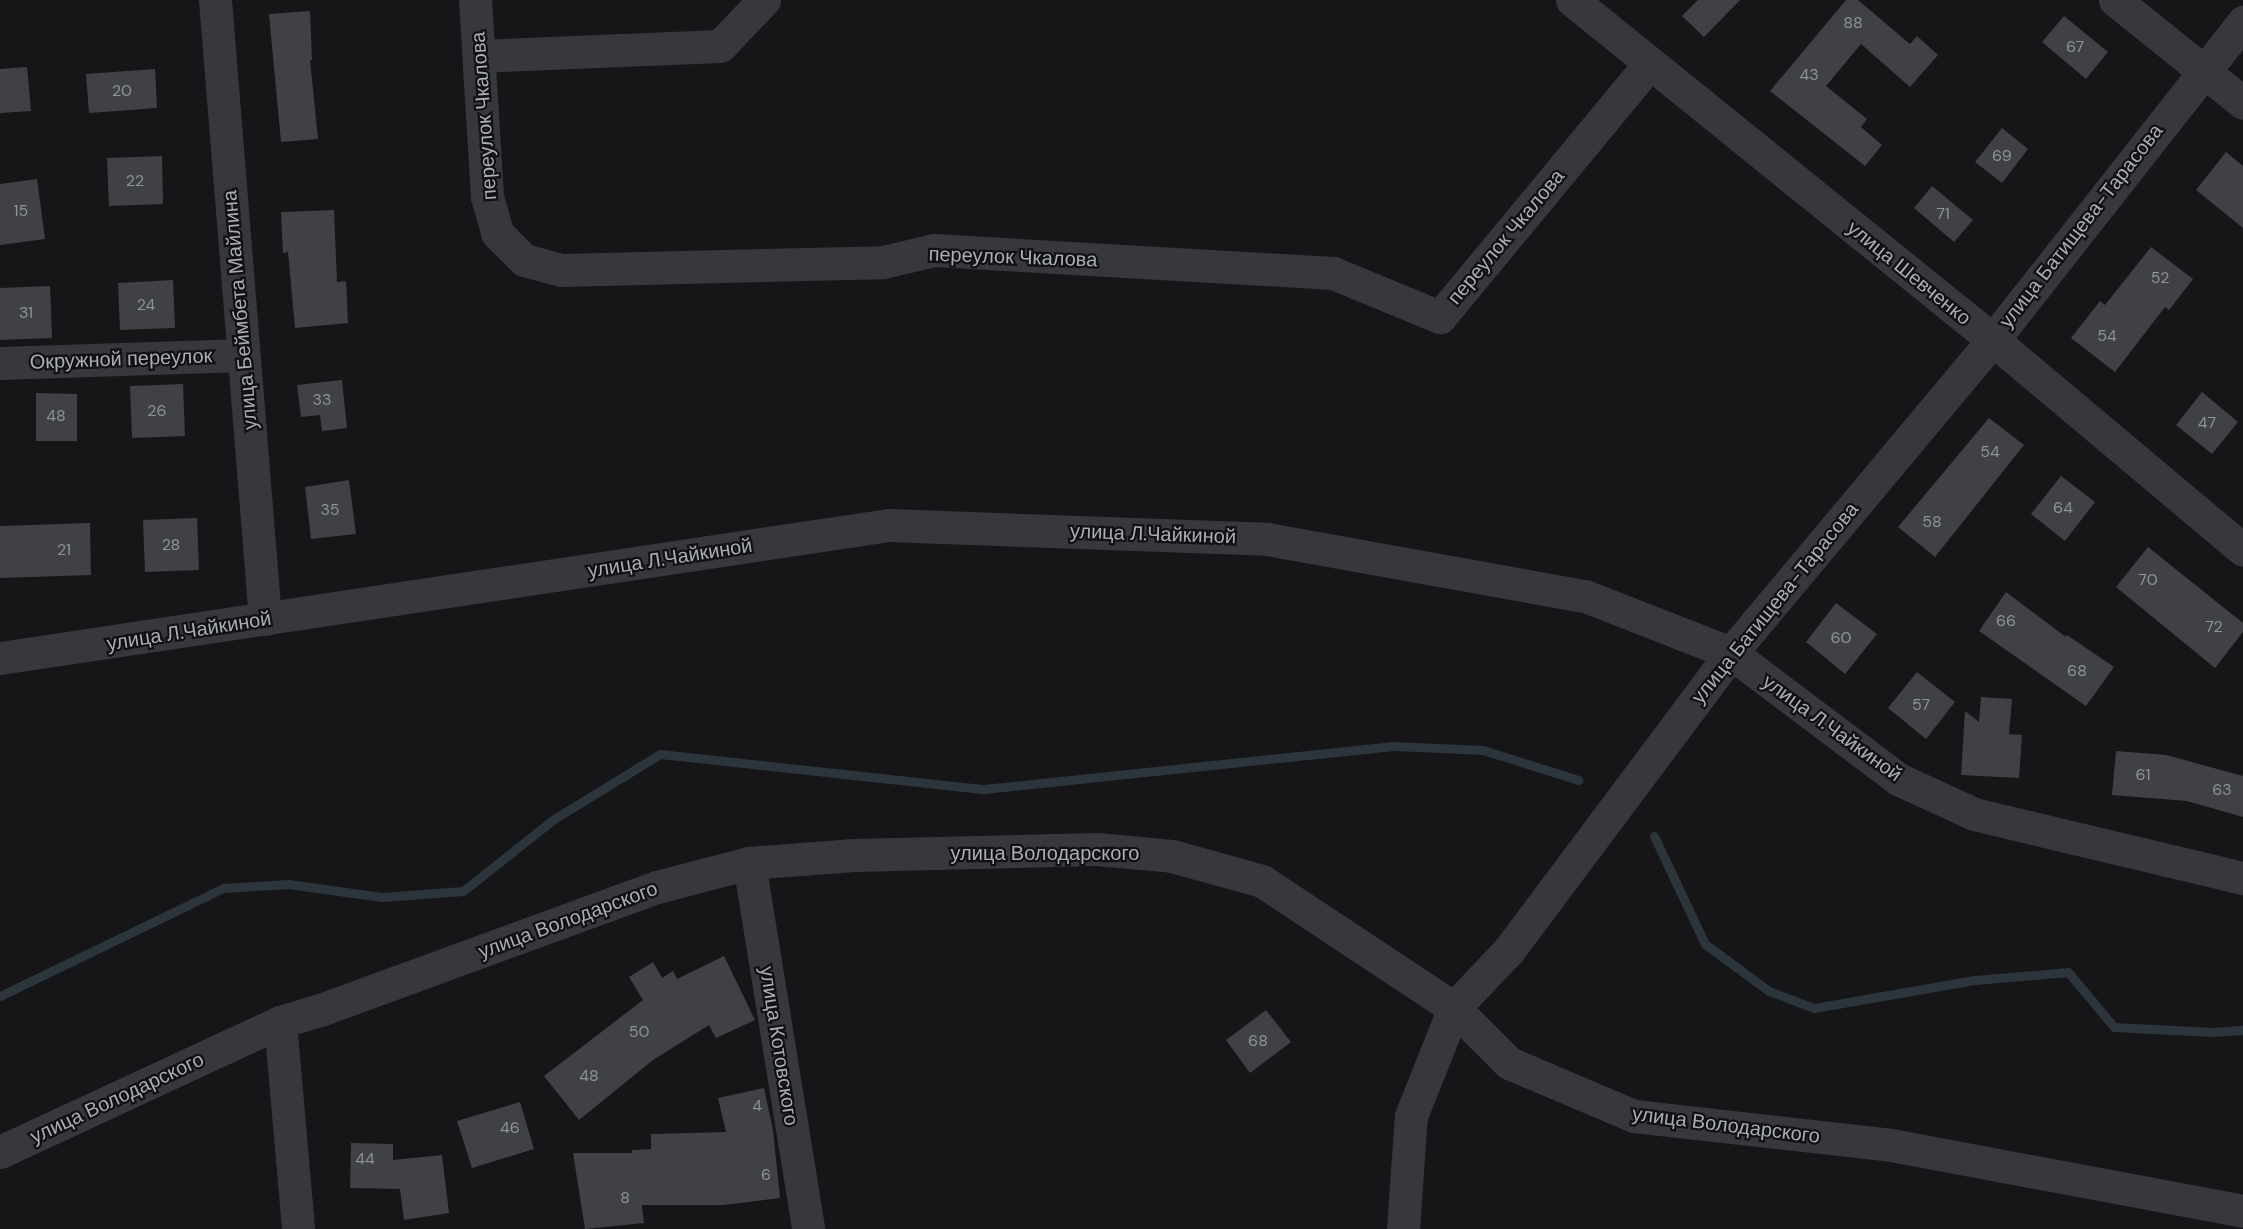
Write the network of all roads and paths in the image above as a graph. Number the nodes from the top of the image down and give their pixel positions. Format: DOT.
graph roads {
  1 [pos="215,0"];
  2 [pos="475,0"];
  3 [pos="764,0"];
  4 [pos="1572,0"];
  5 [pos="2115,0"];
  6 [pos="2243,22"];
  7 [pos="478,56"];
  8 [pos="1649,64"];
  9 [pos="2203,70"];
  10 [pos="2243,103"];
  11 [pos="1993,340"];
  12 [pos="243,355"];
  13 [pos="0,363"];
  14 [pos="2243,550"];
  15 [pos="265,619"];
  16 [pos="1731,653"];
  17 [pos="0,658"];
  18 [pos="749,863"];
  19 [pos="2243,878"];
  20 [pos="1454,1008"];
  21 [pos="280,1022"];
  22 [pos="0,1152"];
  23 [pos="2243,1211"];
  24 [pos="298,1229"];
  25 [pos="808,1229"];
  26 [pos="1403,1229"];
  1 -- 12 [label="street, улица Беймбета Майлина"];
  2 -- 7 [label="street, переулок Чкалова"];
  3 -- 7 [label="street"];
  4 -- 8 [label="street, улица Шевченко"];
  5 -- 9 [label="street"];
  6 -- 9 [label="street, улица Батищева-Тарасова"];
  7 -- 8 [label="street, переулок Чкалова"];
  8 -- 11 [label="street, улица Шевченко"];
  9 -- 10 [label="street"];
  9 -- 11 [label="street, улица Батищева-Тарасова"];
  11 -- 14 [label="street, улица Шевченко"];
  11 -- 16 [label="street, улица Батищева-Тарасова"];
  12 -- 13 [label="street, Окружной переулок"];
  12 -- 15 [label="street, улица Беймбета Майлина"];
  15 -- 16 [label="street, улица Л.Чайкиной"];
  15 -- 17 [label="street, улица Л.Чайкиной"];
  16 -- 19 [label="street, улица Л.Чайкиной"];
  16 -- 20 [label="street, улица Батищева-Тарасова"];
  18 -- 20 [label="street, улица Володарского"];
  18 -- 21 [label="street, улица Володарского"];
  18 -- 25 [label="street, улица Котовского"];
  20 -- 23 [label="street, улица Володарского"];
  20 -- 26 [label="street, улица Батищева-Тарасова"];
  21 -- 22 [label="street, улица Володарского"];
  21 -- 24 [label="street"];
}
